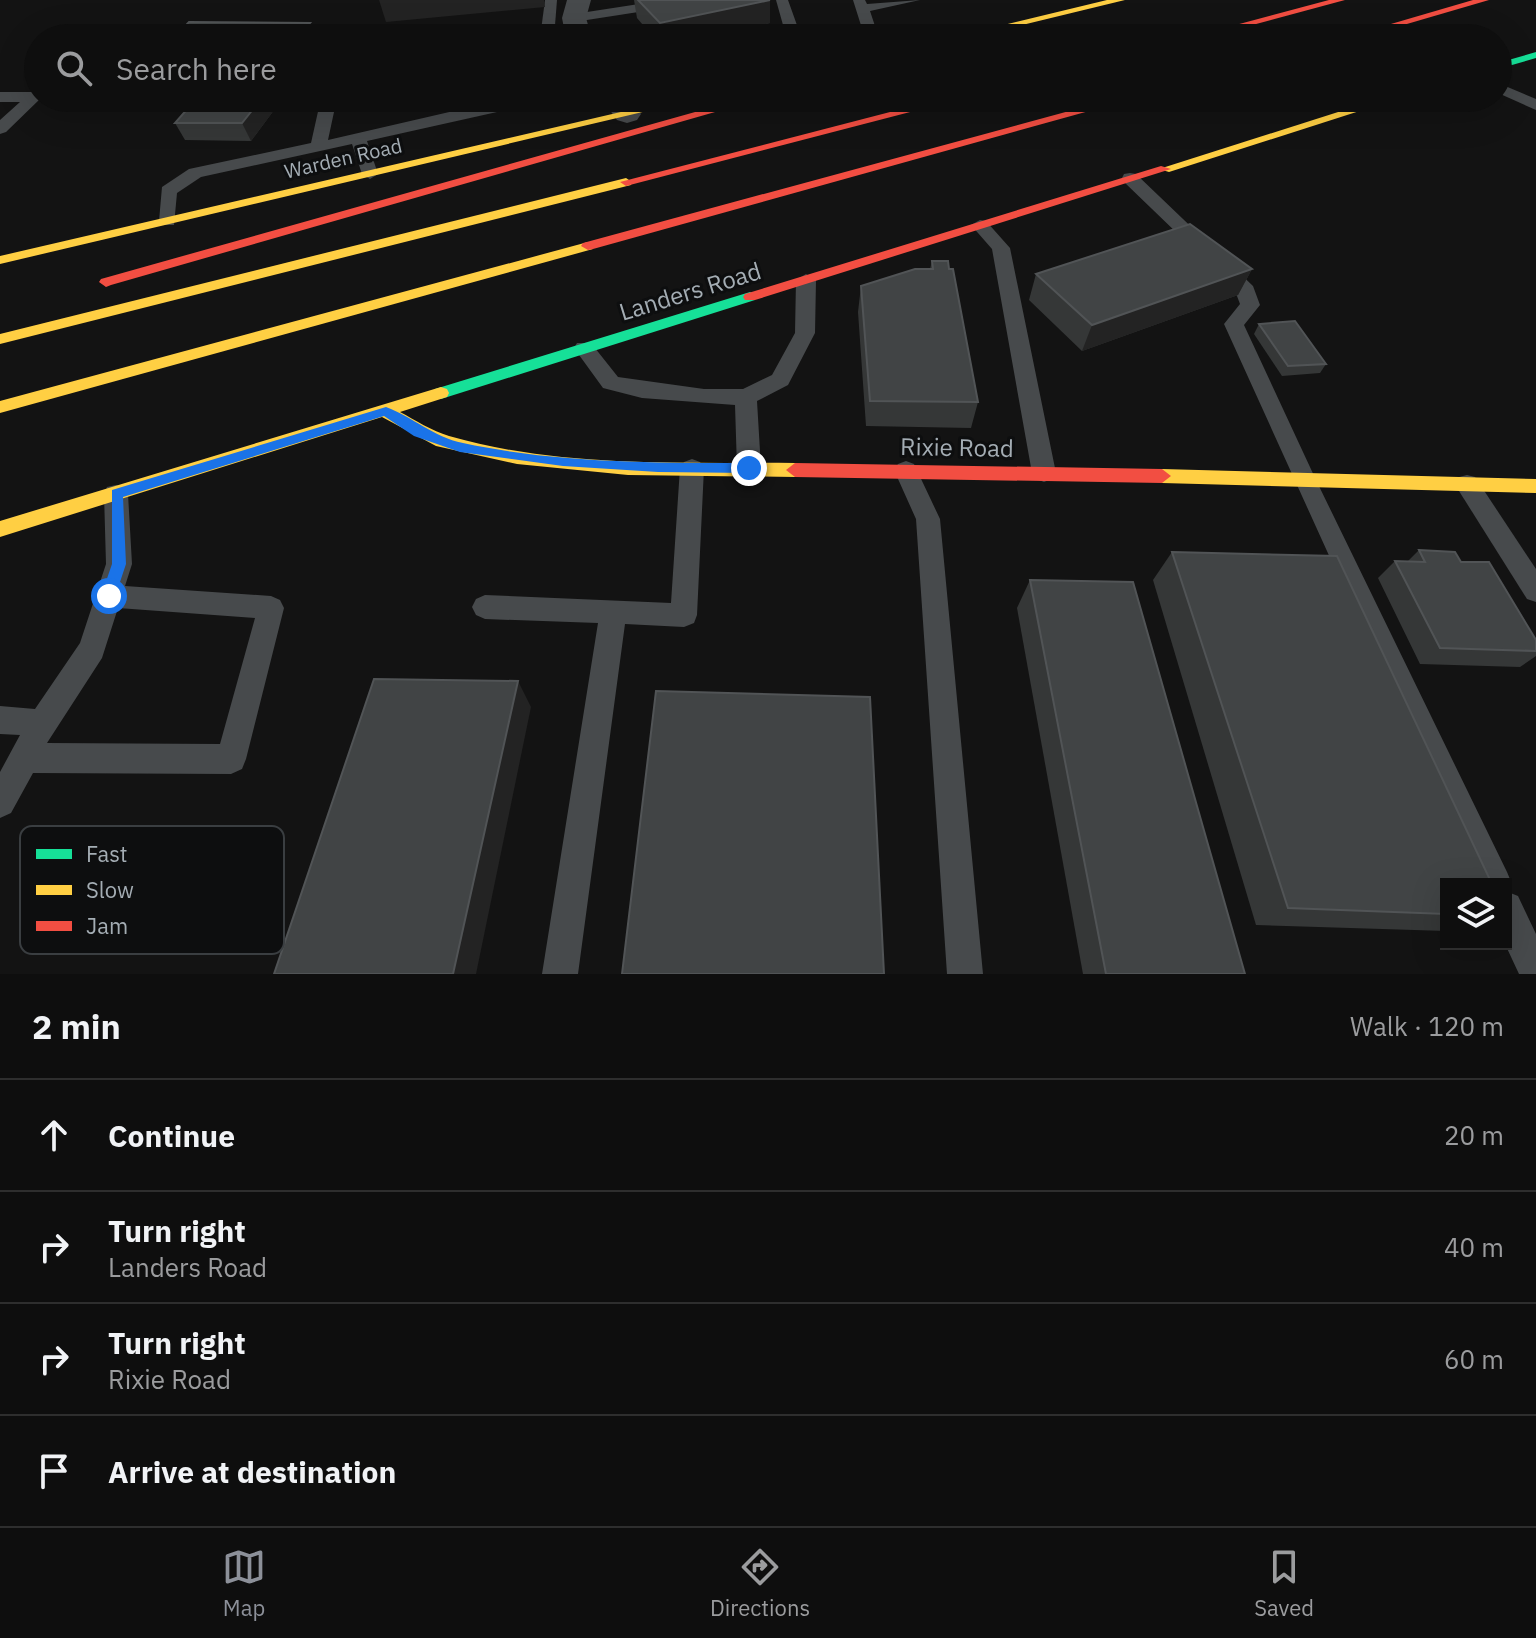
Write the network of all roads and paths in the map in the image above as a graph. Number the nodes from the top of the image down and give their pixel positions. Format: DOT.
graph roads {
  1 [pos="551,0"];
  2 [pos="690,0"];
  3 [pos="782,0"];
  4 [pos="914,0"];
  5 [pos="1120,0"];
  6 [pos="1340,0"];
  7 [pos="1484,0"];
  8 [pos="860,5"];
  9 [pos="1071,5"];
  10 [pos="577,19"];
  11 [pos="546,24"];
  12 [pos="790,24"];
  13 [pos="867,24"];
  14 [pos="1004,24"];
  15 [pos="1247,24"];
  16 [pos="1398,24"];
  17 [pos="1536,55"];
  18 [pos="1512,62"];
  19 [pos="1512,94"];
  20 [pos="0,97"];
  21 [pos="24,97"];
  22 [pos="1536,105"];
  23 [pos="24,106"];
  24 [pos="326,112"];
  25 [pos="505,112"];
  26 [pos="586,112"];
  27 [pos="709,112"];
  28 [pos="902,112"];
  29 [pos="1079,112"];
  30 [pos="1348,112"];
  31 [pos="0,129"];
  32 [pos="479,130"];
  33 [pos="358,138"];
  34 [pos="318,146"];
  35 [pos="370,174"];
  36 [pos="1130,178"];
  37 [pos="168,221"];
  38 [pos="980,225"];
  39 [pos="0,260"];
  40 [pos="806,280"];
  41 [pos="91,287"];
  42 [pos="0,339"];
  43 [pos="584,348"];
  44 [pos="746,397"];
  45 [pos="0,407"];
  46 [pos="386,412"];
  47 [pos="692,468"];
  48 [pos="749,468"];
  49 [pos="906,470"];
  50 [pos="1044,473"];
  51 [pos="1304,480"];
  52 [pos="1467,484"];
  53 [pos="1536,486"];
  54 [pos="116,494"];
  55 [pos="0,529"];
  56 [pos="1536,591"];
  57 [pos="109,596"];
  58 [pos="485,607"];
  59 [pos="613,612"];
  60 [pos="0,720"];
  61 [pos="42,723"];
  62 [pos="25,758"];
  63 [pos="0,802"];
  64 [pos="1492,878"];
  65 [pos="1512,921"];
  66 [pos="1536,972"];
  67 [pos="560,974"];
  68 [pos="965,974"];
  1 -- 11 [label="lane"];
  2 -- 10 [label="lane"];
  3 -- 12 [label="lane"];
  4 -- 8 [label="lane"];
  5 -- 9 [label="main road"];
  6 -- 15 [label="main road"];
  7 -- 16 [label="main road"];
  8 -- 13 [label="lane"];
  9 -- 14 [label="main road"];
  17 -- 18 [label="main road"];
  19 -- 22 [label="lane"];
  20 -- 21 [label="lane"];
  23 -- 31 [label="lane"];
  24 -- 34 [label="lane"];
  25 -- 32 [label="lane"];
  26 -- 32 [label="main road, Warden Road"];
  27 -- 41 [label="main road"];
  28 -- 42 [label="main road"];
  29 -- 45 [label="main road"];
  30 -- 36 [label="main road, Landers Road"];
  32 -- 33 [label="lane"];
  32 -- 35 [label="main road, Warden Road"];
  33 -- 34 [label="lane"];
  33 -- 35 [label="lane"];
  34 -- 37 [label="lane"];
  35 -- 37 [label="main road, Warden Road"];
  36 -- 38 [label="main road, Landers Road"];
  36 -- 51 [label="lane"];
  37 -- 39 [label="main road, Warden Road"];
  38 -- 40 [label="main road, Landers Road"];
  38 -- 50 [label="lane"];
  40 -- 43 [label="main road, Landers Road"];
  40 -- 44 [label="lane"];
  43 -- 44 [label="lane"];
  43 -- 46 [label="main road, Landers Road"];
  44 -- 48 [label="lane"];
  46 -- 47 [label="main road, Rixie Road"];
  46 -- 54 [label="main road, Landers Road"];
  47 -- 48 [label="main road, Rixie Road"];
  47 -- 59 [label="lane"];
  48 -- 49 [label="main road, Rixie Road"];
  49 -- 50 [label="main road, Rixie Road"];
  49 -- 68 [label="lane"];
  50 -- 51 [label="main road, Rixie Road"];
  51 -- 52 [label="main road, Rixie Road"];
  51 -- 64 [label="lane"];
  52 -- 53 [label="main road, Rixie Road"];
  52 -- 56 [label="lane"];
  54 -- 55 [label="main road, Landers Road"];
  54 -- 57 [label="lane"];
  57 -- 61 [label="lane"];
  57 -- 62 [label="lane"];
  58 -- 59 [label="lane"];
  59 -- 67 [label="lane"];
  60 -- 61 [label="lane"];
  61 -- 62 [label="lane"];
  62 -- 63 [label="lane"];
  65 -- 66 [label="lane"];
}
